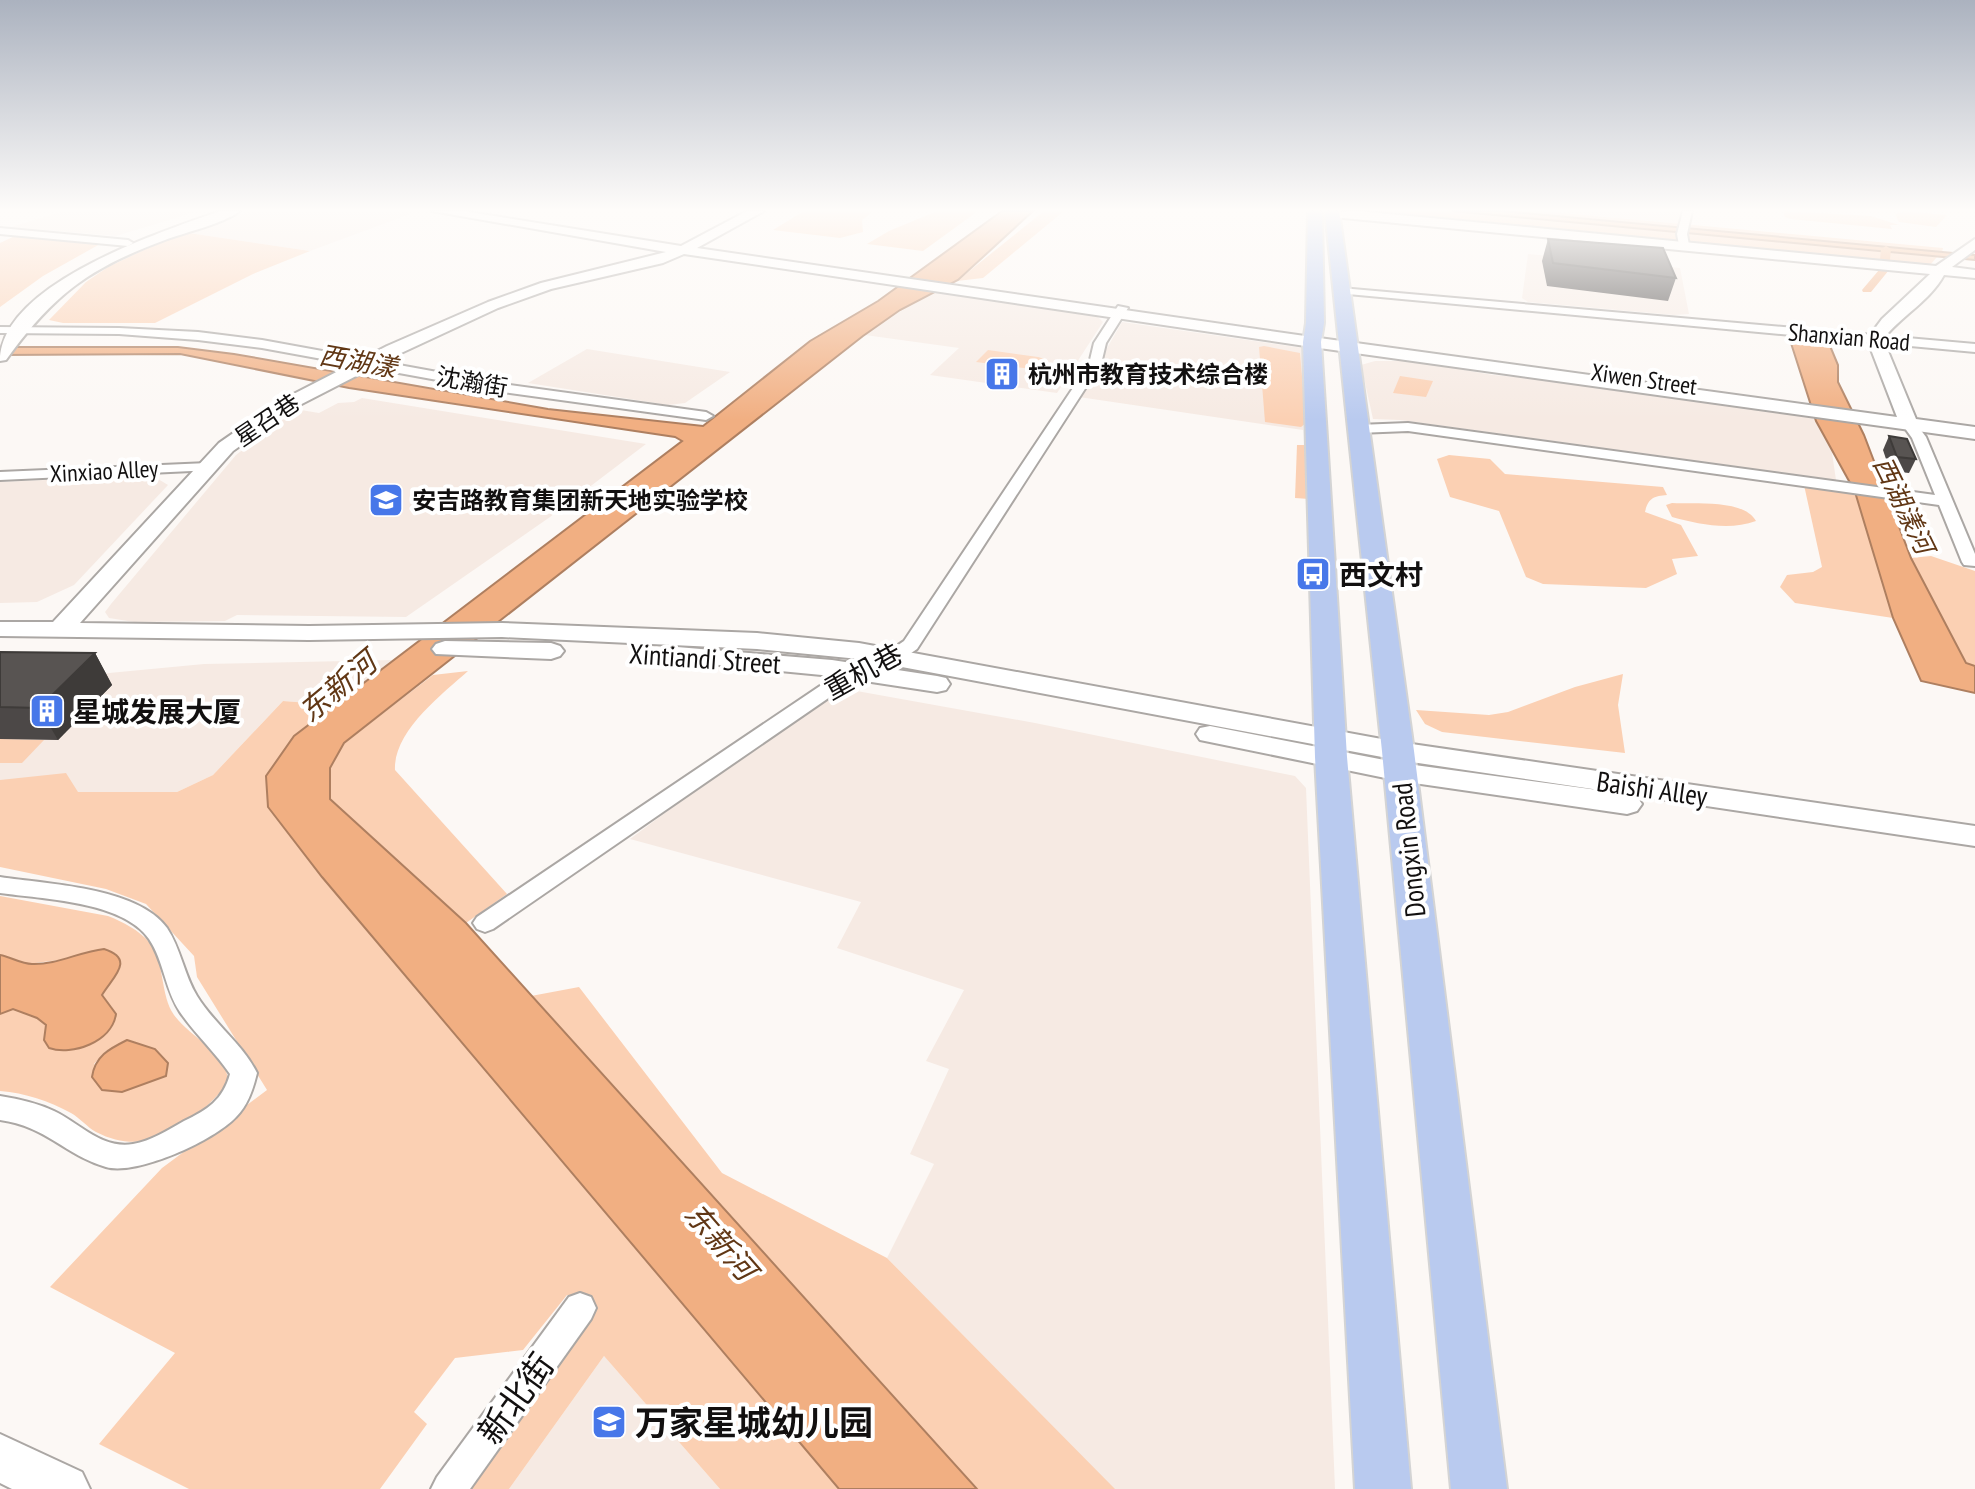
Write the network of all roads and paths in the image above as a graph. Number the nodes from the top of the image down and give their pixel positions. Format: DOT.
graph roads {
  1 [pos="58,280"];
  2 [pos="74,280"];
  3 [pos="572,280"];
  4 [pos="913,280"];
  5 [pos="1329,280"];
  6 [pos="1339,280"];
  7 [pos="1934,280"];
  8 [pos="1341,291"];
  9 [pos="1120,311"];
  10 [pos="5,337"];
  11 [pos="1875,339"];
  12 [pos="1330,341"];
  13 [pos="1975,348"];
  14 [pos="358,367"];
  15 [pos="706,416"];
  16 [pos="1907,420"];
  17 [pos="1975,424"];
  18 [pos="1358,429"];
  19 [pos="1975,433"];
  20 [pos="208,467"];
  21 [pos="0,476"];
  22 [pos="1945,501"];
  23 [pos="1970,562"];
  24 [pos="0,629"];
  25 [pos="59,631"];
  26 [pos="400,640"];
  27 [pos="0,647"];
  28 [pos="897,658"];
  29 [pos="868,673"];
  30 [pos="1330,747"];
  31 [pos="1399,761"];
  32 [pos="1975,836"];
  33 [pos="1975,853"];
  34 [pos="0,885"];
  35 [pos="485,923"];
  36 [pos="0,1108"];
  37 [pos="580,1308"];
  38 [pos="0,1458"];
  39 [pos="65,1489"];
  40 [pos="449,1489"];
  41 [pos="1383,1489"];
  42 [pos="1479,1489"];
  1 -- 10 [label="main road"];
  2 -- 10 [label="main road"];
  3 -- 14 [label="main road, 星召巷"];
  4 -- 9 [label="main road, Xiwen Street"];
  5 -- 12 [label="main road, Dongxin Road"];
  6 -- 8 [label="main road, Dongxin Road"];
  7 -- 11 [label="main road"];
  8 -- 11 [label="street, Shanxian Road"];
  8 -- 12 [label="main road, Dongxin Road"];
  9 -- 12 [label="main road, Xiwen Street"];
  9 -- 28 [label="street, 重机巷"];
  10 -- 14 [label="street, 沈瀚街"];
  11 -- 13 [label="street, Shanxian Road"];
  11 -- 16 [label="main road"];
  12 -- 16 [label="main road, Xiwen Street"];
  12 -- 18 [label="main road, Dongxin Road"];
  12 -- 30 [label="main road, Dongxin Road"];
  14 -- 15 [label="street, 沈瀚街"];
  14 -- 20 [label="main road, 星召巷"];
  16 -- 17 [label="main road, Xiwen Street"];
  16 -- 19 [label="main road, Xiwen Street"];
  16 -- 22 [label="street"];
  18 -- 22 [label="street"];
  18 -- 31 [label="main road, Dongxin Road"];
  20 -- 21 [label="street, Xinxiao Alley"];
  20 -- 25 [label="main road, 星召巷"];
  22 -- 23 [label="street"];
  24 -- 25 [label="main road, Xintiandi Street"];
  25 -- 26 [label="main road, Xintiandi Street"];
  26 -- 27 [label="main road, Xintiandi Street"];
  26 -- 28 [label="main road, Xintiandi Street"];
  26 -- 29 [label="main road, Xintiandi Street"];
  28 -- 29 [label="street, 重机巷"];
  28 -- 30 [label="main road, Xintiandi Street"];
  29 -- 30 [label="main road, Xintiandi Street"];
  29 -- 35 [label="street, 重机巷"];
  30 -- 31 [label="main road, Baishi Alley"];
  30 -- 41 [label="main road, Dongxin Road"];
  31 -- 32 [label="main road, Baishi Alley"];
  31 -- 33 [label="main road, Baishi Alley"];
  31 -- 42 [label="main road, Dongxin Road"];
  34 -- 36 [label="street"];
  37 -- 40 [label="street, 新北街"];
  38 -- 39 [label="main road"];
}
